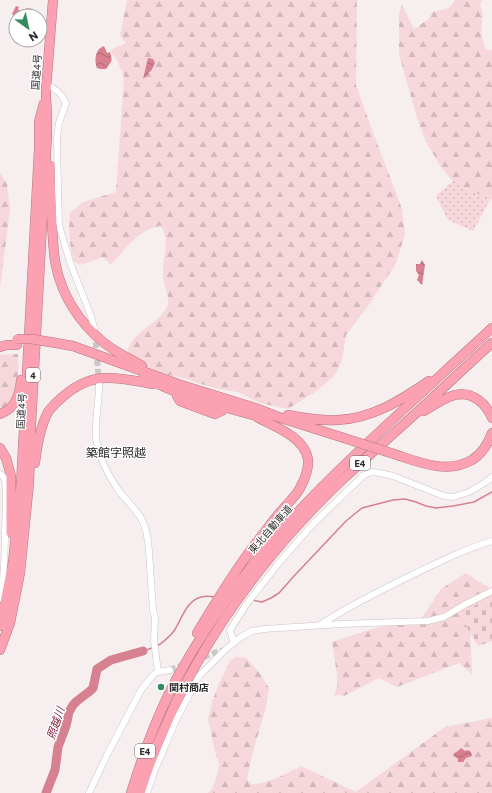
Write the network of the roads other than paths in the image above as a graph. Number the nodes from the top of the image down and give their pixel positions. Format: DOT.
graph roads {
  1 [pos="53,0"];
  2 [pos="46,85"];
  3 [pos="46,97"];
  4 [pos="47,135"];
  5 [pos="94,328"];
  6 [pos="492,328"];
  7 [pos="0,342"];
  8 [pos="17,342"];
  9 [pos="476,343"];
  10 [pos="492,343"];
  11 [pos="0,347"];
  12 [pos="28,354"];
  13 [pos="99,385"];
  14 [pos="167,386"];
  15 [pos="232,410"];
  16 [pos="255,412"];
  17 [pos="0,414"];
  18 [pos="492,418"];
  19 [pos="404,424"];
  20 [pos="492,433"];
  21 [pos="492,447"];
  22 [pos="0,448"];
  23 [pos="395,457"];
  24 [pos="0,474"];
  25 [pos="492,477"];
  26 [pos="492,541"];
  27 [pos="13,562"];
  28 [pos="20,573"];
  29 [pos="227,592"];
  30 [pos="492,592"];
  31 [pos="6,598"];
  32 [pos="320,625"];
  33 [pos="0,626"];
  34 [pos="234,643"];
  35 [pos="0,650"];
  36 [pos="170,670"];
  37 [pos="158,672"];
  38 [pos="89,793"];
  39 [pos="131,793"];
  40 [pos="140,793"];
  41 [pos="147,793"];
  1 -- 2 [label="highway, 国道4号 / 4"];
  2 -- 3 [label="highway, 国道4号 / 4"];
  2 -- 5 [label="street"];
  3 -- 4 [label="highway, 国道4号 / 4"];
  3 -- 12 [label="highway, 国道4号 / 4"];
  4 -- 14 [label="highway"];
  4 -- 28 [label="highway, 国道4号 / 4"];
  6 -- 9 [label="highway, 東北自動車道 / E4"];
  7 -- 8 [label="highway"];
  8 -- 11 [label="highway"];
  8 -- 14 [label="highway, bridge"];
  9 -- 16 [label="highway"];
  9 -- 29 [label="highway, 東北自動車道 / E4"];
  10 -- 19 [label="highway, 東北自動車道 / E4"];
  12 -- 17 [label="highway"];
  12 -- 27 [label="highway, 国道4号 / 4"];
  13 -- 37 [label="street"];
  14 -- 15 [label="highway"];
  14 -- 15 [label="highway"];
  14 -- 16 [label="highway"];
  14 -- 28 [label="highway"];
  15 -- 16 [label="highway"];
  16 -- 23 [label="highway"];
  16 -- 29 [label="highway"];
  18 -- 19 [label="highway"];
  19 -- 40 [label="highway, 東北自動車道 / E4"];
  20 -- 23 [label="highway"];
  21 -- 23 [label="highway"];
  22 -- 27 [label="highway"];
  24 -- 31 [label="street"];
  25 -- 34 [label="street"];
  26 -- 32 [label="street"];
  27 -- 31 [label="highway, 国道4号 / 4"];
  28 -- 31 [label="highway, 国道4号 / 4"];
  29 -- 39 [label="highway, E4"];
  30 -- 32 [label="street"];
  31 -- 33 [label="highway, 国道4号 / 4"];
  31 -- 35 [label="highway, 国道4号 / 4"];
  32 -- 34 [label="street"];
  34 -- 41 [label="street"];
  36 -- 37 [label="street"];
  37 -- 38 [label="street"];
}
